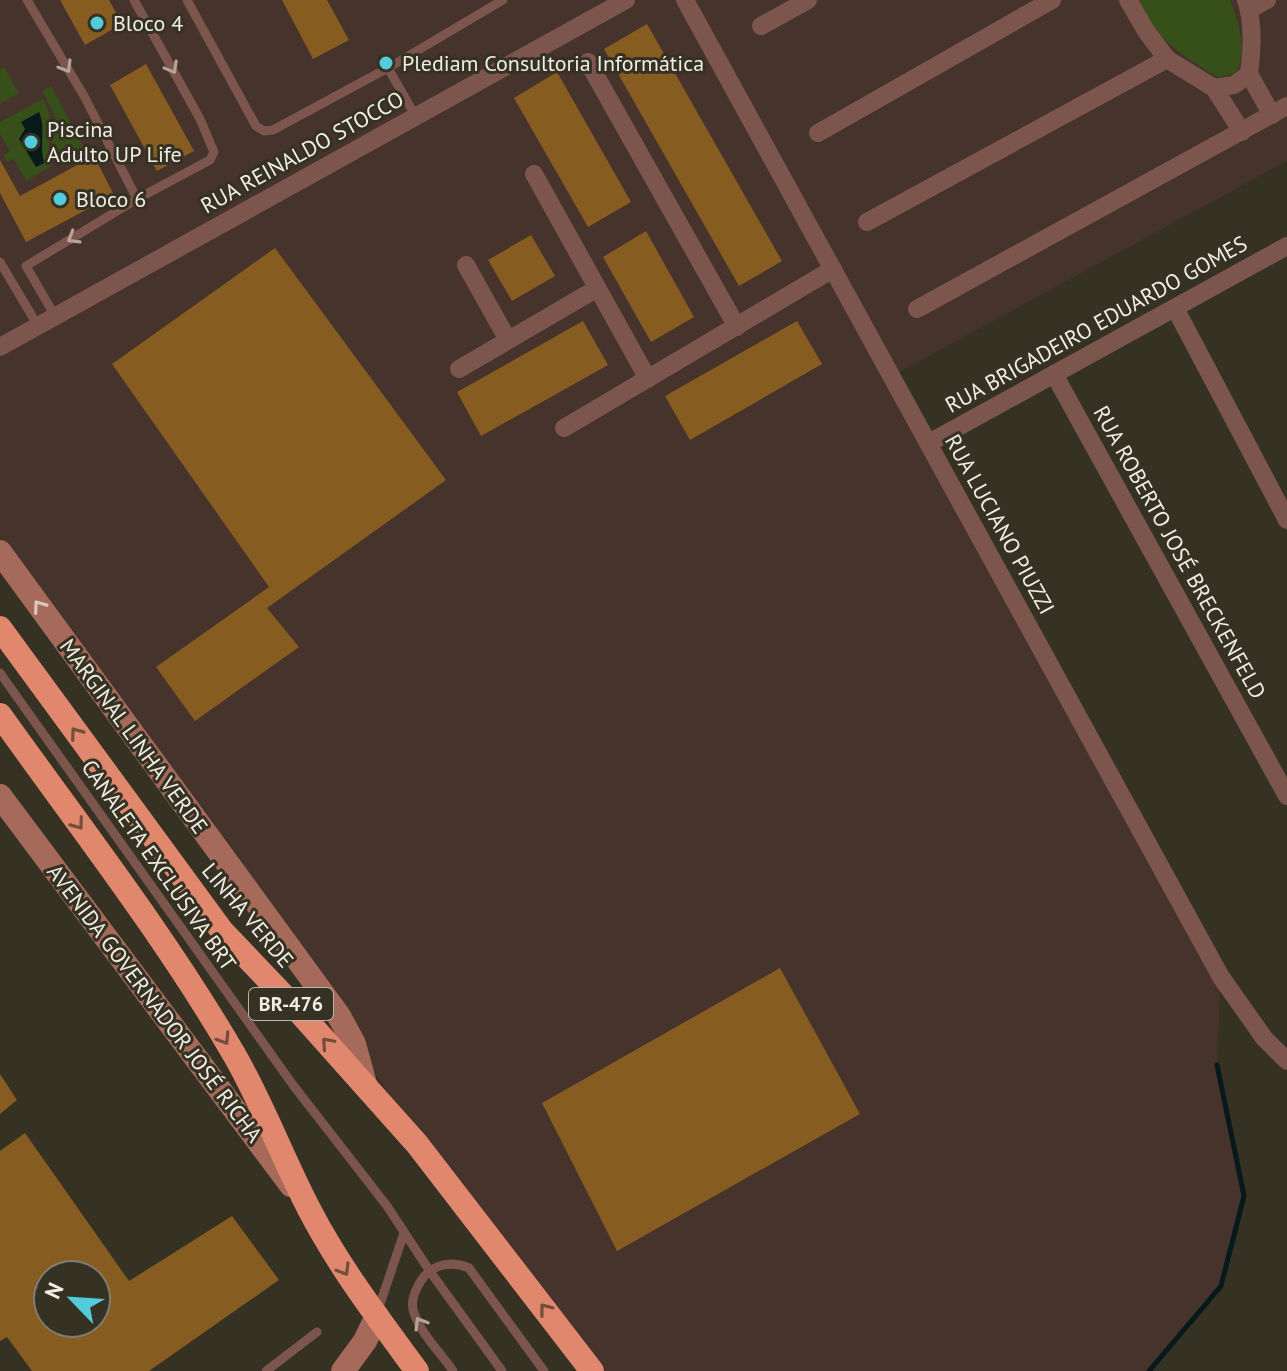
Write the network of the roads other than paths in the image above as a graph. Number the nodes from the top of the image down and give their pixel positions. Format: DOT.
graph roads {
  1 [pos="27,0"];
  2 [pos="134,0"];
  3 [pos="187,0"];
  4 [pos="503,0"];
  5 [pos="626,0"];
  6 [pos="685,0"];
  7 [pos="808,0"];
  8 [pos="1052,0"];
  9 [pos="1128,0"];
  10 [pos="1267,0"];
  11 [pos="1248,5"];
  12 [pos="761,26"];
  13 [pos="1167,59"];
  14 [pos="588,62"];
  15 [pos="388,68"];
  16 [pos="1249,74"];
  17 [pos="1214,88"];
  18 [pos="1280,110"];
  19 [pos="416,117"];
  20 [pos="1242,132"];
  21 [pos="818,133"];
  22 [pos="534,174"];
  23 [pos="137,199"];
  24 [pos="867,222"];
  25 [pos="1287,246"];
  26 [pos="0,262"];
  27 [pos="466,265"];
  28 [pos="833,269"];
  29 [pos="4,276"];
  30 [pos="596,289"];
  31 [pos="1175,308"];
  32 [pos="917,309"];
  33 [pos="55,316"];
  34 [pos="38,326"];
  35 [pos="737,327"];
  36 [pos="508,340"];
  37 [pos="0,347"];
  38 [pos="459,369"];
  39 [pos="1054,374"];
  40 [pos="648,379"];
  41 [pos="564,428"];
  42 [pos="929,443"];
  43 [pos="1287,520"];
  44 [pos="0,552"];
  45 [pos="0,628"];
  46 [pos="0,673"];
  47 [pos="0,715"];
  48 [pos="0,796"];
  49 [pos="1287,796"];
  50 [pos="1287,1061"];
  51 [pos="365,1084"];
  52 [pos="309,1209"];
  53 [pos="404,1233"];
  54 [pos="429,1270"];
  55 [pos="377,1316"];
  56 [pos="317,1332"];
  57 [pos="266,1371"];
  58 [pos="343,1371"];
  59 [pos="417,1371"];
  60 [pos="453,1371"];
  61 [pos="502,1371"];
  62 [pos="544,1371"];
  63 [pos="592,1371"];
  1 -- 23 [label="lane, one-way"];
  2 -- 23 [label="lane, one-way"];
  3 -- 15 [label="lane"];
  4 -- 15 [label="lane"];
  5 -- 19 [label="street, RUA REINALDO STOCCO"];
  6 -- 28 [label="street, RUA LUCIANO PIUZZI"];
  7 -- 12 [label="street"];
  8 -- 21 [label="street"];
  9 -- 13 [label="street"];
  10 -- 11 [label="street"];
  11 -- 16 [label="street"];
  13 -- 17 [label="street"];
  13 -- 24 [label="street"];
  14 -- 35 [label="street"];
  15 -- 19 [label="lane"];
  16 -- 17 [label="street"];
  16 -- 18 [label="street"];
  17 -- 20 [label="street"];
  18 -- 20 [label="street"];
  19 -- 33 [label="street, RUA REINALDO STOCCO"];
  20 -- 32 [label="street"];
  22 -- 30 [label="street"];
  23 -- 33 [label="lane, one-way"];
  25 -- 31 [label="street, RUA BRIGADEIRO EDUARDO GOMES"];
  26 -- 29 [label="lane"];
  27 -- 36 [label="street"];
  28 -- 35 [label="street"];
  28 -- 42 [label="street, RUA LUCIANO PIUZZI"];
  29 -- 34 [label="lane"];
  30 -- 36 [label="street"];
  30 -- 40 [label="street"];
  31 -- 39 [label="street, RUA BRIGADEIRO EDUARDO GOMES"];
  31 -- 43 [label="street"];
  33 -- 34 [label="street, RUA REINALDO STOCCO"];
  34 -- 37 [label="street, RUA REINALDO STOCCO"];
  35 -- 40 [label="street"];
  36 -- 38 [label="street"];
  39 -- 42 [label="street, RUA BRIGADEIRO EDUARDO GOMES"];
  39 -- 49 [label="street, RUA ROBERTO JOSÉ BRECKENFELD"];
  40 -- 41 [label="street"];
  42 -- 50 [label="street, RUA LUCIANO PIUZZI"];
  51 -- 44 [label="main road, MARGINAL LINHA VERDE, one-way"];
  51 -- 45 [label="highway, LINHA VERDE / BR-476, one-way"];
  46 -- 53 [label="lane, CANALETA EXCLUSIVA BRT"];
  47 -- 52 [label="highway, BR-476, one-way"];
  48 -- 52 [label="main road, AVENIDA GOVERNADOR JOSÉ RICHA"];
  63 -- 51 [label="highway, LINHA VERDE / BR-476, one-way"];
  52 -- 55 [label="highway, BR-476, one-way"];
  53 -- 54 [label="lane, CANALETA EXCLUSIVA BRT"];
  53 -- 55 [label="lane"];
  60 -- 54 [label="lane, one-way"];
  54 -- 61 [label="lane, CANALETA EXCLUSIVA BRT"];
  54 -- 62 [label="lane"];
  55 -- 58 [label="main road"];
  55 -- 59 [label="highway, BR-476"];
  56 -- 57 [label="lane"];
}
